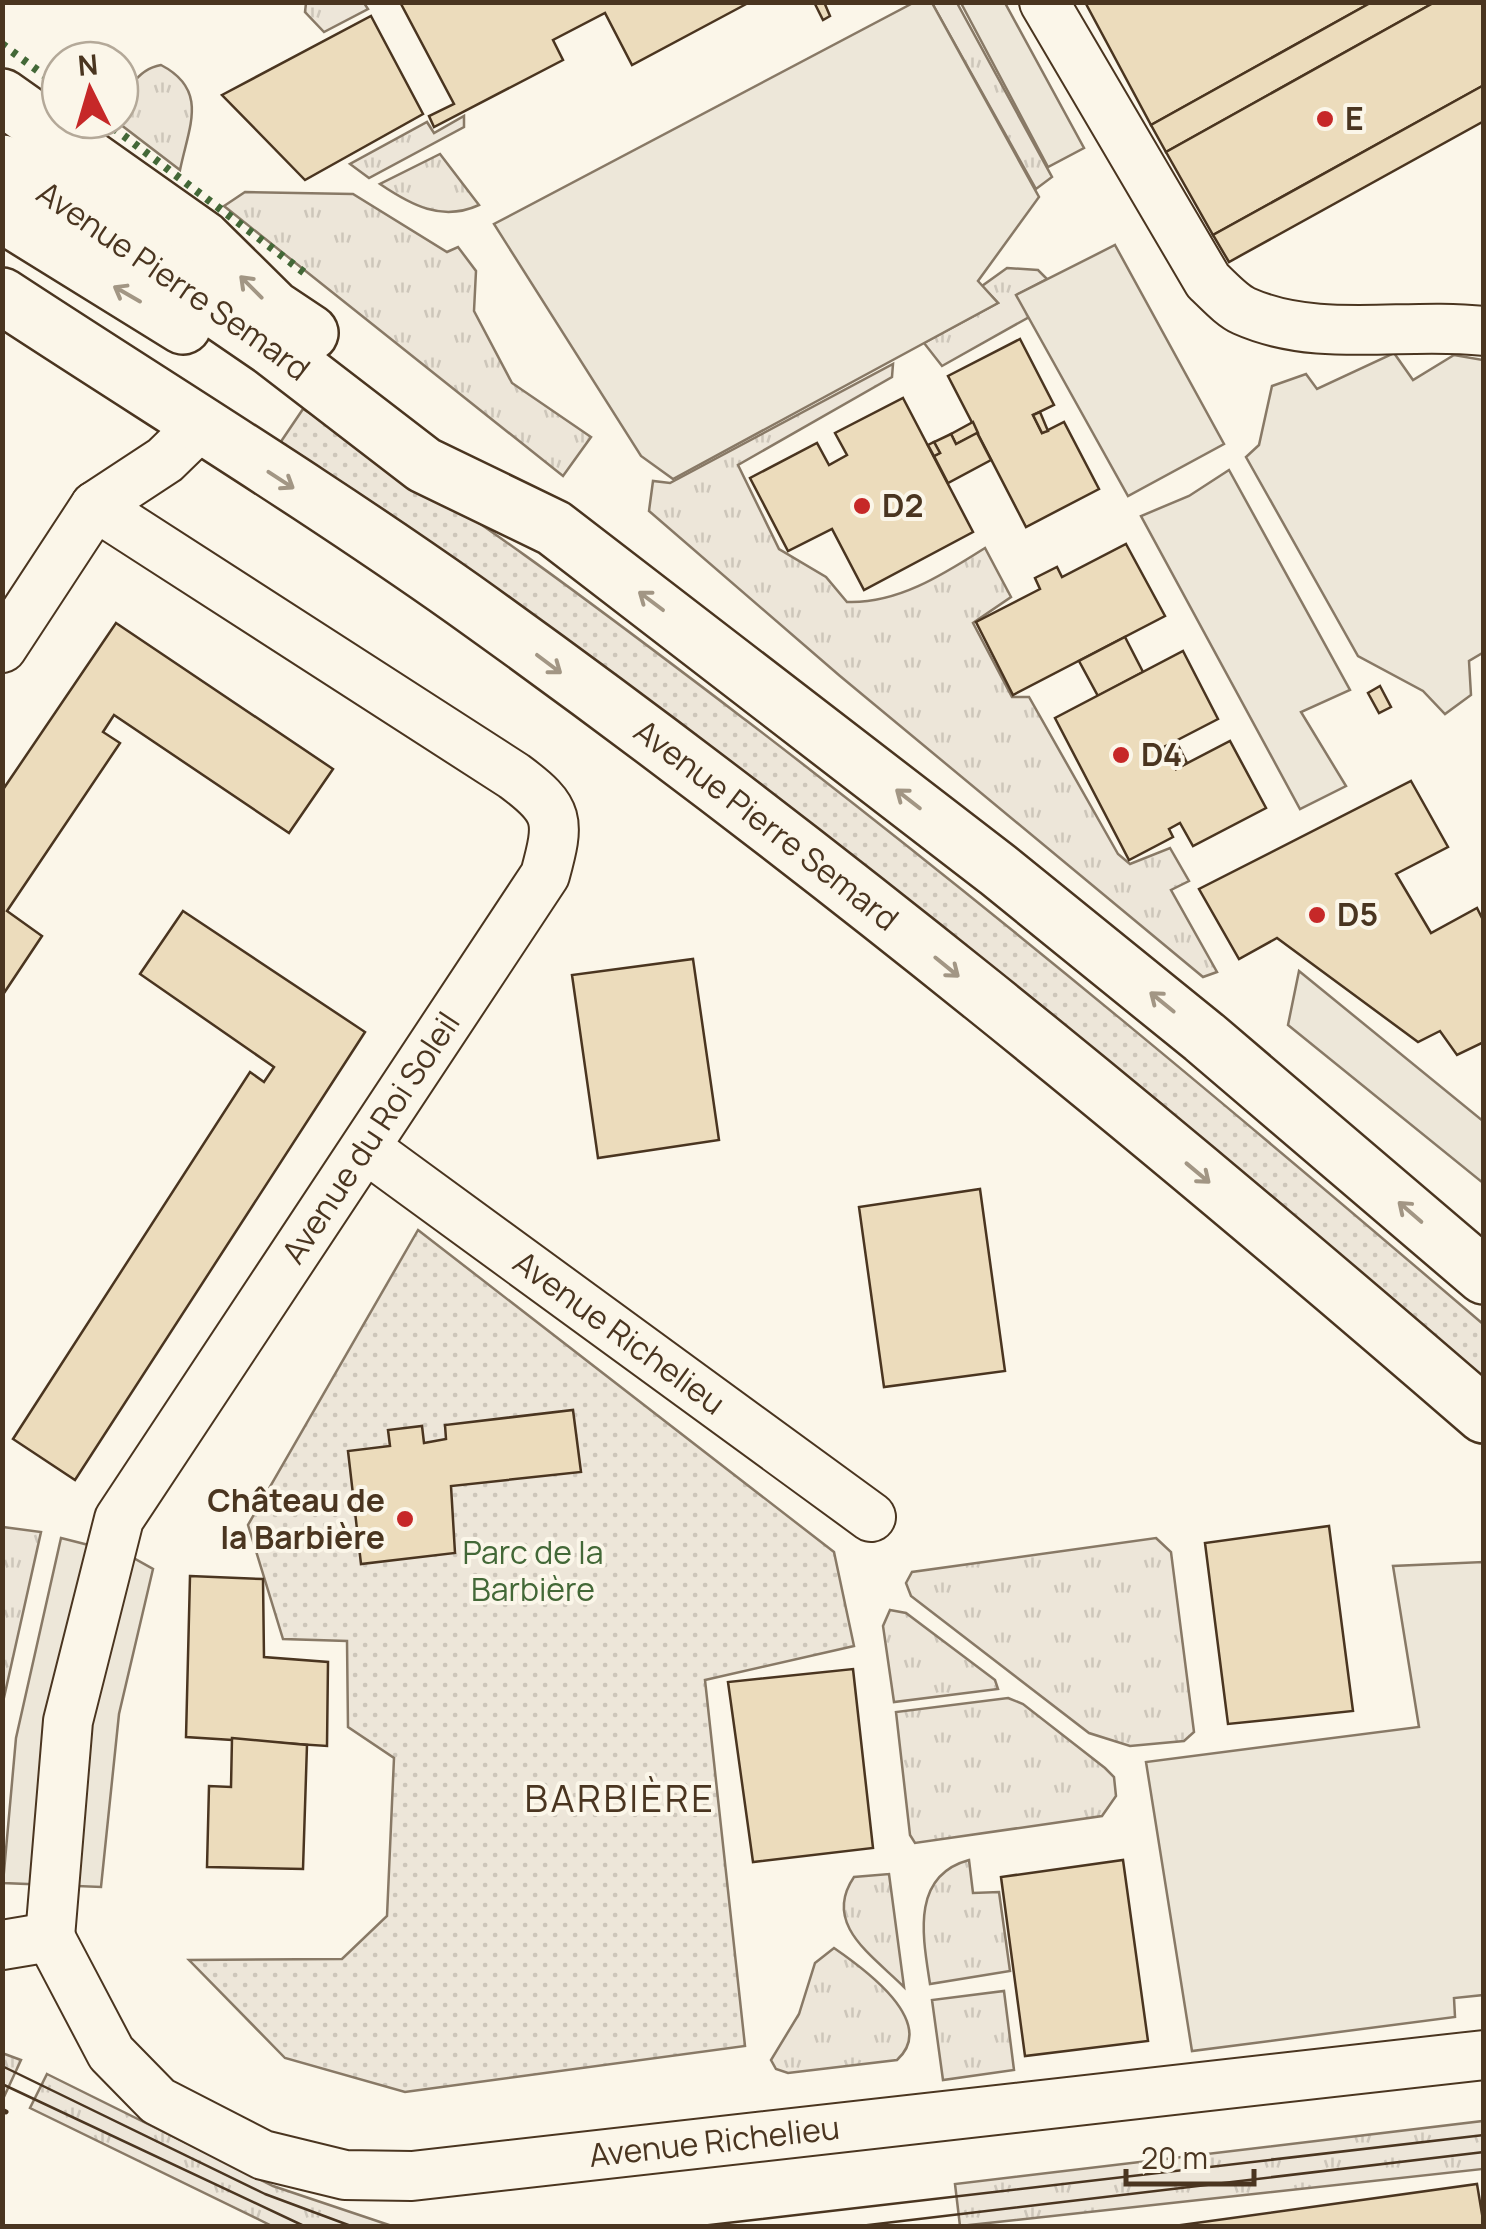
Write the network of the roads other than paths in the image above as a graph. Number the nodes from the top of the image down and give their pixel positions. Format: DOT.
graph roads {
  1 [pos="1044,2"];
  2 [pos="2,97"];
  3 [pos="2,163"];
  4 [pos="2,214"];
  5 [pos="2,296"];
  6 [pos="1484,331"];
  7 [pos="200,426"];
  8 [pos="424,465"];
  9 [pos="95,506"];
  10 [pos="554,528"];
  11 [pos="2,648"];
  12 [pos="367,1149"];
  13 [pos="1484,1276"];
  14 [pos="1484,1415"];
  15 [pos="871,1517"];
  16 [pos="50,1937"];
  17 [pos="2,1945"];
  18 [pos="1484,2055"];
  1 -- 6 [label="street"];
  10 -- 2 [label="main road, one-way"];
  3 -- 8 [label="main road, Avenue Pierre Semard"];
  8 -- 4 [label="main road, one-way"];
  5 -- 7 [label="main road, Avenue Pierre Semard"];
  7 -- 9 [label="street"];
  7 -- 14 [label="main road, Avenue Pierre Semard, one-way"];
  8 -- 10 [label="main road, Avenue Pierre Semard"];
  9 -- 11 [label="street"];
  9 -- 12 [label="street, Avenue du Roi Soleil"];
  13 -- 10 [label="main road, Avenue Pierre Semard, one-way"];
  12 -- 15 [label="street, Avenue Richelieu"];
  12 -- 16 [label="street, Avenue du Roi Soleil"];
  16 -- 17 [label="street"];
  16 -- 18 [label="street, Avenue Richelieu"];
}
